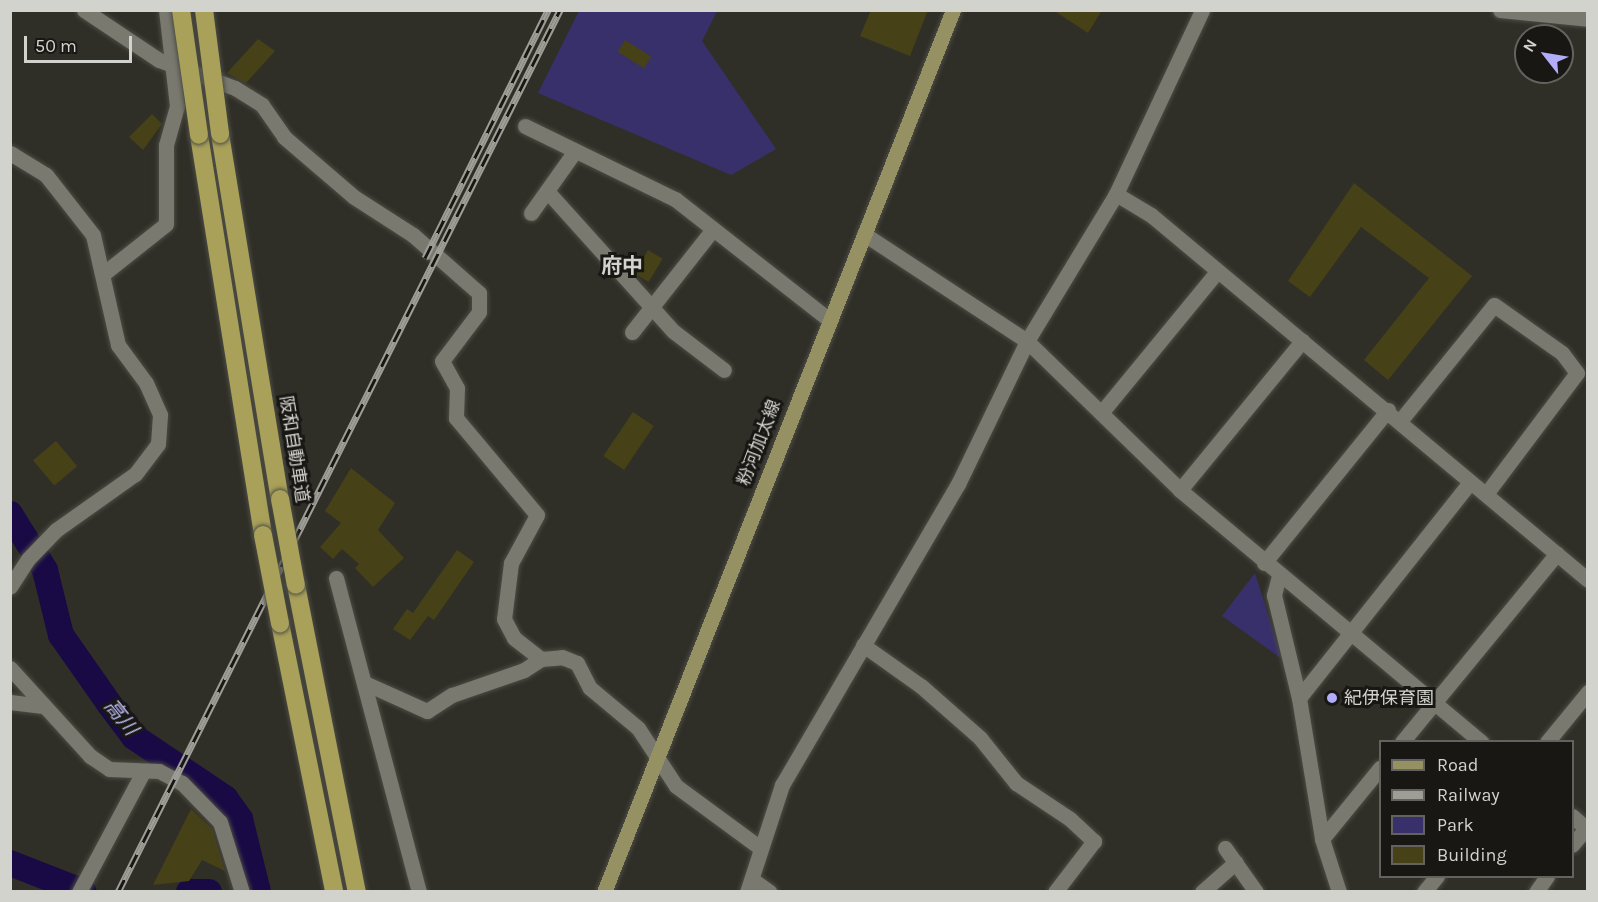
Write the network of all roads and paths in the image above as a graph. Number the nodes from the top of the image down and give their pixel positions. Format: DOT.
graph roads {
  1 [pos="84,10"];
  2 [pos="166,10"];
  3 [pos="181,10"];
  4 [pos="204,10"];
  5 [pos="953,10"];
  6 [pos="1202,10"];
  7 [pos="1500,10"];
  8 [pos="1587,19"];
  9 [pos="172,65"];
  10 [pos="525,126"];
  11 [pos="575,151"];
  12 [pos="10,153"];
  13 [pos="547,191"];
  14 [pos="1116,194"];
  15 [pos="531,213"];
  16 [pos="713,229"];
  17 [pos="864,234"];
  18 [pos="1217,272"];
  19 [pos="103,274"];
  20 [pos="651,309"];
  21 [pos="828,320"];
  22 [pos="632,332"];
  23 [pos="1027,341"];
  24 [pos="1302,341"];
  25 [pos="724,370"];
  26 [pos="1582,371"];
  27 [pos="1388,410"];
  28 [pos="1101,412"];
  29 [pos="1400,421"];
  30 [pos="1470,482"];
  31 [pos="1180,490"];
  32 [pos="1486,494"];
  33 [pos="1557,553"];
  34 [pos="1264,563"];
  35 [pos="1279,576"];
  36 [pos="336,578"];
  37 [pos="1587,580"];
  38 [pos="10,587"];
  39 [pos="1350,636"];
  40 [pos="863,645"];
  41 [pos="541,659"];
  42 [pos="10,668"];
  43 [pos="367,684"];
  44 [pos="1587,692"];
  45 [pos="1299,698"];
  46 [pos="10,702"];
  47 [pos="1435,703"];
  48 [pos="43,706"];
  49 [pos="1403,740"];
  50 [pos="1481,740"];
  51 [pos="1548,740"];
  52 [pos="656,756"];
  53 [pos="1379,769"];
  54 [pos="143,772"];
  55 [pos="1574,817"];
  56 [pos="1587,827"];
  57 [pos="1322,839"];
  58 [pos="1574,843"];
  59 [pos="759,847"];
  60 [pos="1225,848"];
  61 [pos="1236,862"];
  62 [pos="1435,878"];
  63 [pos="1546,878"];
  64 [pos="750,886"];
  65 [pos="81,887"];
  66 [pos="242,891"];
  67 [pos="333,891"];
  68 [pos="357,891"];
  69 [pos="419,891"];
  70 [pos="604,891"];
  71 [pos="770,891"];
  72 [pos="1055,891"];
  73 [pos="1202,891"];
  74 [pos="1256,891"];
  75 [pos="1339,891"];
  76 [pos="1424,891"];
  77 [pos="1536,891"];
  1 -- 9 [label="street"];
  2 -- 9 [label="street"];
  3 -- 67 [label="highway, bridge"];
  4 -- 68 [label="highway, 阪和自動車道, bridge"];
  5 -- 17 [label="main road, 粉河加太線"];
  6 -- 14 [label="street"];
  7 -- 8 [label="street"];
  9 -- 19 [label="street"];
  9 -- 41 [label="street"];
  10 -- 11 [label="street"];
  11 -- 13 [label="street"];
  11 -- 16 [label="street"];
  12 -- 19 [label="street"];
  13 -- 15 [label="street"];
  13 -- 20 [label="street"];
  14 -- 18 [label="street"];
  14 -- 23 [label="street"];
  16 -- 20 [label="street"];
  16 -- 21 [label="street"];
  17 -- 21 [label="main road, 粉河加太線"];
  17 -- 23 [label="street"];
  18 -- 24 [label="street"];
  18 -- 28 [label="street"];
  19 -- 38 [label="street"];
  20 -- 22 [label="street"];
  20 -- 25 [label="street"];
  21 -- 52 [label="main road, 粉河加太線"];
  23 -- 28 [label="street"];
  23 -- 40 [label="street"];
  24 -- 27 [label="street"];
  24 -- 31 [label="street"];
  26 -- 29 [label="street"];
  26 -- 32 [label="street"];
  27 -- 29 [label="street"];
  27 -- 34 [label="street"];
  28 -- 31 [label="street"];
  29 -- 30 [label="street"];
  30 -- 32 [label="street"];
  30 -- 39 [label="street"];
  31 -- 34 [label="street"];
  32 -- 33 [label="street"];
  33 -- 37 [label="street"];
  33 -- 47 [label="street"];
  34 -- 35 [label="street"];
  35 -- 39 [label="street"];
  35 -- 45 [label="street"];
  36 -- 43 [label="street"];
  39 -- 45 [label="street"];
  39 -- 47 [label="street"];
  40 -- 59 [label="street"];
  40 -- 72 [label="street"];
  41 -- 43 [label="street"];
  41 -- 52 [label="street"];
  42 -- 48 [label="street"];
  43 -- 69 [label="street"];
  44 -- 51 [label="street"];
  45 -- 57 [label="street"];
  46 -- 48 [label="street"];
  47 -- 49 [label="street"];
  47 -- 50 [label="street"];
  48 -- 54 [label="street"];
  52 -- 59 [label="street"];
  52 -- 70 [label="main road, 粉河加太線"];
  53 -- 57 [label="street"];
  54 -- 65 [label="street"];
  54 -- 66 [label="street"];
  55 -- 56 [label="street"];
  56 -- 58 [label="street"];
  57 -- 75 [label="street"];
  59 -- 64 [label="street"];
  60 -- 61 [label="street"];
  61 -- 73 [label="street"];
  61 -- 74 [label="street"];
  62 -- 76 [label="street"];
  63 -- 77 [label="street"];
  64 -- 71 [label="street"];
}
